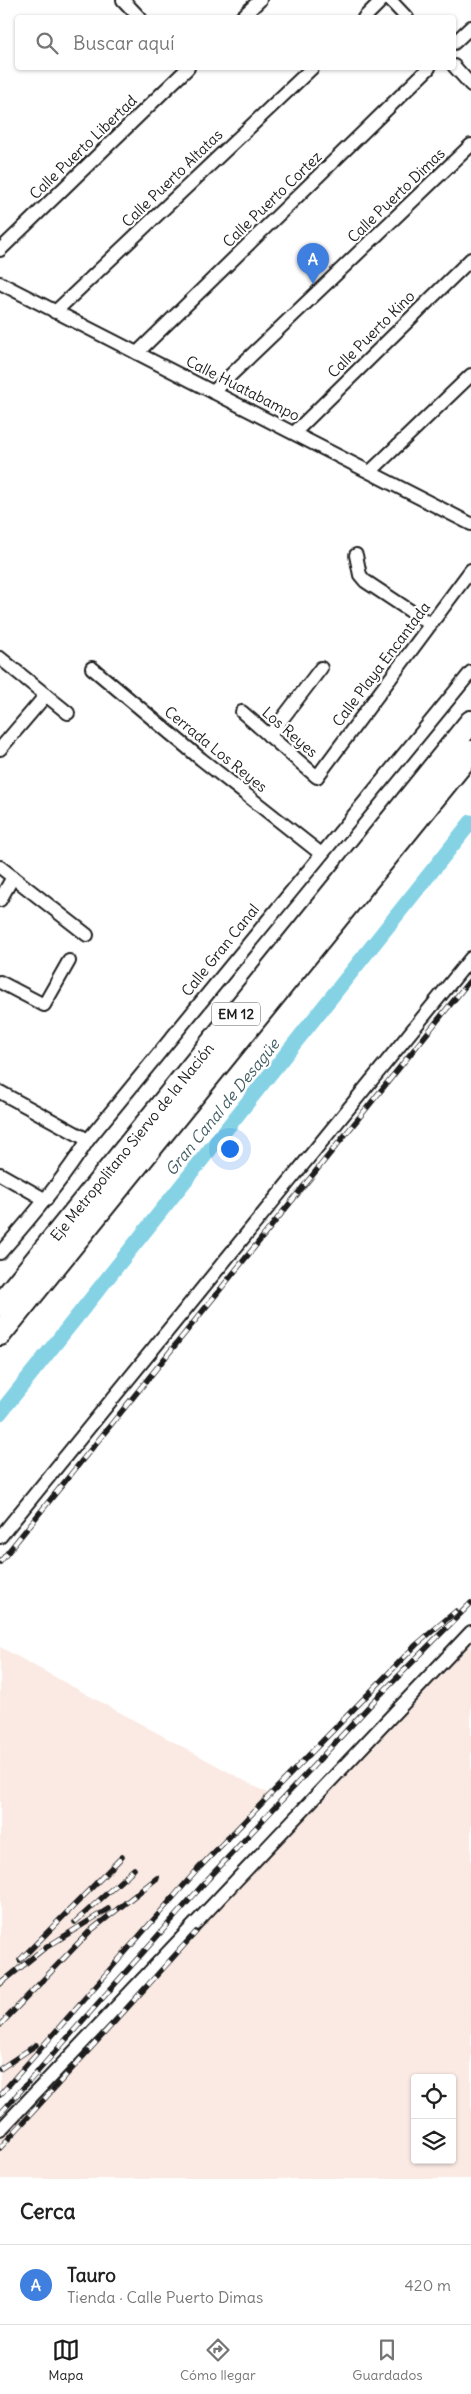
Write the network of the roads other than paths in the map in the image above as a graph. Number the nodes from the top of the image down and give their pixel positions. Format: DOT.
graph roads {
  1 [pos="123,0"];
  2 [pos="260,0"];
  3 [pos="382,0"];
  4 [pos="390,0"];
  5 [pos="137,15"];
  6 [pos="244,15"];
  7 [pos="367,15"];
  8 [pos="404,15"];
  9 [pos="471,26"];
  10 [pos="456,41"];
  11 [pos="456,68"];
  12 [pos="186,70"];
  13 [pos="310,70"];
  14 [pos="427,70"];
  15 [pos="471,85"];
  16 [pos="471,145"];
  17 [pos="0,250"];
  18 [pos="471,259"];
  19 [pos="0,283"];
  20 [pos="55,312"];
  21 [pos="137,353"];
  22 [pos="471,374"];
  23 [pos="213,392"];
  24 [pos="295,432"];
  25 [pos="370,472"];
  26 [pos="471,524"];
  27 [pos="356,555"];
  28 [pos="471,570"];
  29 [pos="430,624"];
  30 [pos="0,658"];
  31 [pos="92,668"];
  32 [pos="321,668"];
  33 [pos="471,672"];
  34 [pos="46,694"];
  35 [pos="242,712"];
  36 [pos="68,713"];
  37 [pos="471,722"];
  38 [pos="269,736"];
  39 [pos="0,748"];
  40 [pos="471,752"];
  41 [pos="317,777"];
  42 [pos="320,854"];
  43 [pos="0,867"];
  44 [pos="13,877"];
  45 [pos="0,900"];
  46 [pos="87,935"];
  47 [pos="471,958"];
  48 [pos="69,961"];
  49 [pos="0,982"];
  50 [pos="0,1092"];
  51 [pos="88,1140"];
  52 [pos="0,1174"];
  53 [pos="46,1200"];
  54 [pos="0,1253"];
  55 [pos="0,1305"];
  56 [pos="0,1334"];
  57 [pos="0,1537"];
  58 [pos="471,1632"];
  59 [pos="0,2130"];
  1 -- 5 [label="street"];
  2 -- 6 [label="street"];
  3 -- 7 [label="street"];
  4 -- 8 [label="street"];
  9 -- 10 [label="street"];
  11 -- 15 [label="street"];
  12 -- 17 [label="street, Calle Puerto Libertad"];
  13 -- 20 [label="street, Calle Puerto Altatas"];
  14 -- 21 [label="street, Calle Puerto Cortez"];
  16 -- 23 [label="street, Calle Puerto Dimas"];
  18 -- 24 [label="street, Calle Puerto Kino"];
  19 -- 20 [label="street, Calle Huatabampo"];
  20 -- 21 [label="street, Calle Huatabampo"];
  21 -- 23 [label="street, Calle Huatabampo"];
  22 -- 25 [label="street"];
  23 -- 24 [label="street, Calle Huatabampo"];
  24 -- 25 [label="street, Calle Huatabampo"];
  25 -- 26 [label="street, Calle Huatabampo"];
  27 -- 29 [label="street"];
  28 -- 29 [label="street, Calle Playa Encantada"];
  29 -- 41 [label="street, Calle Playa Encantada"];
  30 -- 34 [label="street"];
  31 -- 42 [label="street, Cerrada Los Reyes"];
  32 -- 38 [label="street"];
  33 -- 42 [label="street, Calle Gran Canal"];
  34 -- 36 [label="street"];
  34 -- 39 [label="street"];
  35 -- 38 [label="street, Los Reyes"];
  37 -- 55 [label="highway, Eje Metropolitano Siervo de la Nación / EM 12"];
  38 -- 41 [label="street, Los Reyes"];
  40 -- 56 [label="highway, Eje Metropolitano Siervo de la Nación / EM 12"];
  42 -- 51 [label="street, Calle Gran Canal"];
  43 -- 44 [label="street"];
  44 -- 45 [label="street"];
  44 -- 46 [label="street"];
  47 -- 57 [label="street"];
  48 -- 49 [label="street"];
  50 -- 51 [label="street"];
  51 -- 53 [label="street, Calle Gran Canal"];
  52 -- 53 [label="street"];
  53 -- 54 [label="street, Calle Gran Canal"];
  58 -- 59 [label="street"];
}
